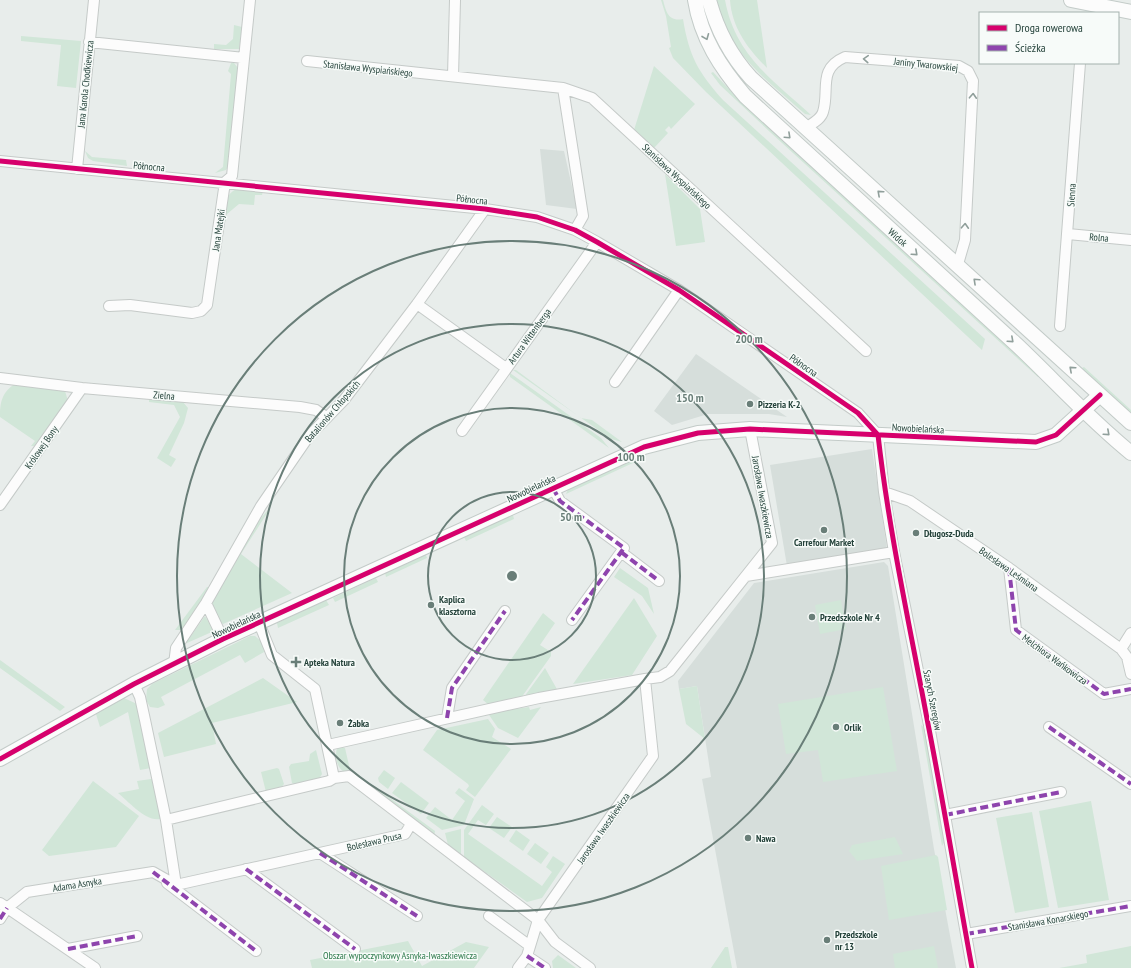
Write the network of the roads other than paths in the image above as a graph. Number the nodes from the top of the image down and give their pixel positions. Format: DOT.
graph roads {
  1 [pos="94,0"];
  2 [pos="250,0"];
  3 [pos="455,0"];
  4 [pos="695,0"];
  5 [pos="709,0"];
  6 [pos="1079,5"];
  7 [pos="1131,12"];
  8 [pos="89,42"];
  9 [pos="244,58"];
  10 [pos="307,61"];
  11 [pos="1080,64"];
  12 [pos="453,76"];
  13 [pos="563,88"];
  14 [pos="807,127"];
  15 [pos="0,161"];
  16 [pos="76,169"];
  17 [pos="225,182"];
  18 [pos="484,209"];
  19 [pos="575,230"];
  20 [pos="1068,234"];
  21 [pos="1131,240"];
  22 [pos="597,242"];
  23 [pos="958,264"];
  24 [pos="679,290"];
  25 [pos="417,304"];
  26 [pos="109,306"];
  27 [pos="1060,326"];
  28 [pos="866,351"];
  29 [pos="506,368"];
  30 [pos="0,378"];
  31 [pos="616,382"];
  32 [pos="82,388"];
  33 [pos="1100,395"];
  34 [pos="1084,411"];
  35 [pos="326,417"];
  36 [pos="1131,423"];
  37 [pos="750,429"];
  38 [pos="462,431"];
  39 [pos="878,435"];
  40 [pos="1131,454"];
  41 [pos="553,488"];
  42 [pos="884,492"];
  43 [pos="1,502"];
  44 [pos="621,552"];
  45 [pos="894,552"];
  46 [pos="1009,568"];
  47 [pos="746,576"];
  48 [pos="659,581"];
  49 [pos="206,603"];
  50 [pos="505,611"];
  51 [pos="572,620"];
  52 [pos="259,623"];
  53 [pos="1131,634"];
  54 [pos="223,639"];
  55 [pos="1126,653"];
  56 [pos="174,664"];
  57 [pos="1131,674"];
  58 [pos="645,679"];
  59 [pos="134,684"];
  60 [pos="1131,689"];
  61 [pos="447,718"];
  62 [pos="1049,727"];
  63 [pos="328,745"];
  64 [pos="0,759"];
  65 [pos="334,778"];
  66 [pos="1131,784"];
  67 [pos="1061,792"];
  68 [pos="945,815"];
  69 [pos="166,820"];
  70 [pos="411,824"];
  71 [pos="320,853"];
  72 [pos="246,869"];
  73 [pos="153,872"];
  74 [pos="176,885"];
  75 [pos="3,906"];
  76 [pos="1131,906"];
  77 [pos="417,916"];
  78 [pos="490,916"];
  79 [pos="0,919"];
  80 [pos="538,920"];
  81 [pos="966,934"];
  82 [pos="137,936"];
  83 [pos="68,949"];
  84 [pos="354,949"];
  85 [pos="256,951"];
  86 [pos="529,951"];
  87 [pos="542,967"];
  88 [pos="95,968"];
  89 [pos="518,968"];
  90 [pos="590,968"];
  91 [pos="972,968"];
  1 -- 8 [label="street, Jana Karola Chodkiewicza"];
  2 -- 9 [label="street, Jana Matejki"];
  3 -- 12 [label="street"];
  4 -- 34 [label="street, Widok, one-way"];
  5 -- 14 [label="street, Widok"];
  6 -- 7 [label="street"];
  8 -- 9 [label="street"];
  8 -- 16 [label="street, Jana Karola Chodkiewicza"];
  9 -- 17 [label="street, Jana Matejki"];
  10 -- 12 [label="street, Stanisława Wyspiańskiego"];
  11 -- 20 [label="street, Sienna"];
  12 -- 13 [label="street, Stanisława Wyspiańskiego"];
  13 -- 19 [label="street"];
  13 -- 28 [label="street, Stanisława Wyspiańskiego"];
  23 -- 14 [label="street, Widok, one-way"];
  23 -- 14 [label="street, Janiny Twarowskiej, one-way"];
  15 -- 16 [label="street, Północna"];
  16 -- 17 [label="street, Północna"];
  17 -- 18 [label="street, Północna"];
  17 -- 26 [label="street, Jana Matejki"];
  18 -- 19 [label="street, Północna"];
  18 -- 25 [label="street, Batalionów Chłopskich"];
  19 -- 22 [label="street, Północna"];
  20 -- 21 [label="street, Rolna"];
  20 -- 27 [label="street, Sienna"];
  22 -- 24 [label="street, Północna"];
  22 -- 29 [label="street, Artura Wittenberga"];
  33 -- 23 [label="street, Widok, one-way"];
  24 -- 31 [label="street"];
  24 -- 39 [label="street, Północna"];
  25 -- 29 [label="street"];
  25 -- 35 [label="street, Batalionów Chłopskich"];
  29 -- 38 [label="street, Artura Wittenberga"];
  30 -- 32 [label="street, Zielna"];
  32 -- 35 [label="street, Zielna"];
  32 -- 43 [label="street, Królowej Bony"];
  33 -- 34 [label="street, Nowobielańska"];
  33 -- 36 [label="street, Widok"];
  34 -- 39 [label="street, Nowobielańska"];
  34 -- 40 [label="street, Widok, one-way"];
  35 -- 49 [label="street, Batalionów Chłopskich"];
  37 -- 39 [label="street, Nowobielańska"];
  37 -- 41 [label="street, Nowobielańska"];
  37 -- 47 [label="street, Jarosława Iwaszkiewicza"];
  39 -- 42 [label="street, Szarych Szeregów"];
  41 -- 44 [label="street"];
  41 -- 52 [label="street, Nowobielańska"];
  42 -- 45 [label="street, Szarych Szeregów"];
  42 -- 46 [label="street, Bolesława Leśmiana"];
  44 -- 48 [label="street"];
  44 -- 51 [label="street"];
  45 -- 47 [label="street"];
  45 -- 68 [label="street, Szarych Szeregów"];
  46 -- 55 [label="street, Bolesława Leśmiana"];
  46 -- 60 [label="street, Melchiora Wańkowicza"];
  47 -- 58 [label="street, Jarosława Iwaszkiewicza"];
  49 -- 54 [label="street"];
  49 -- 56 [label="street, Batalionów Chłopskich"];
  50 -- 61 [label="street"];
  52 -- 54 [label="street, Nowobielańska"];
  52 -- 63 [label="street"];
  53 -- 55 [label="street"];
  54 -- 56 [label="street, Nowobielańska"];
  55 -- 57 [label="street"];
  56 -- 59 [label="street, Nowobielańska"];
  58 -- 61 [label="street, Jarosława Iwaszkiewicza"];
  58 -- 80 [label="street, Jarosława Iwaszkiewicza"];
  59 -- 64 [label="street, Nowobielańska"];
  59 -- 69 [label="street"];
  61 -- 63 [label="street, Jarosława Iwaszkiewicza"];
  62 -- 66 [label="street"];
  63 -- 65 [label="street"];
  65 -- 69 [label="street"];
  65 -- 70 [label="street"];
  67 -- 68 [label="street"];
  68 -- 81 [label="street, Szarych Szeregów"];
  69 -- 74 [label="street"];
  70 -- 71 [label="street, Bolesława Prusa"];
  70 -- 80 [label="street, Bolesława Prusa"];
  71 -- 72 [label="street, Bolesława Prusa"];
  71 -- 77 [label="street"];
  72 -- 74 [label="street, Bolesława Prusa"];
  72 -- 84 [label="street"];
  73 -- 74 [label="street"];
  73 -- 75 [label="street, Adama Asnyka"];
  73 -- 85 [label="street"];
  75 -- 79 [label="street, Adama Asnyka"];
  75 -- 83 [label="street"];
  76 -- 81 [label="street, Stanisława Konarskiego"];
  78 -- 86 [label="street"];
  80 -- 86 [label="street, Jarosława Iwaszkiewicza"];
  80 -- 90 [label="street, Bolesława Prusa"];
  81 -- 91 [label="street, Szarych Szeregów"];
  82 -- 83 [label="street"];
  83 -- 88 [label="street"];
  86 -- 87 [label="street"];
  86 -- 89 [label="street, Jarosława Iwaszkiewicza"];
}
